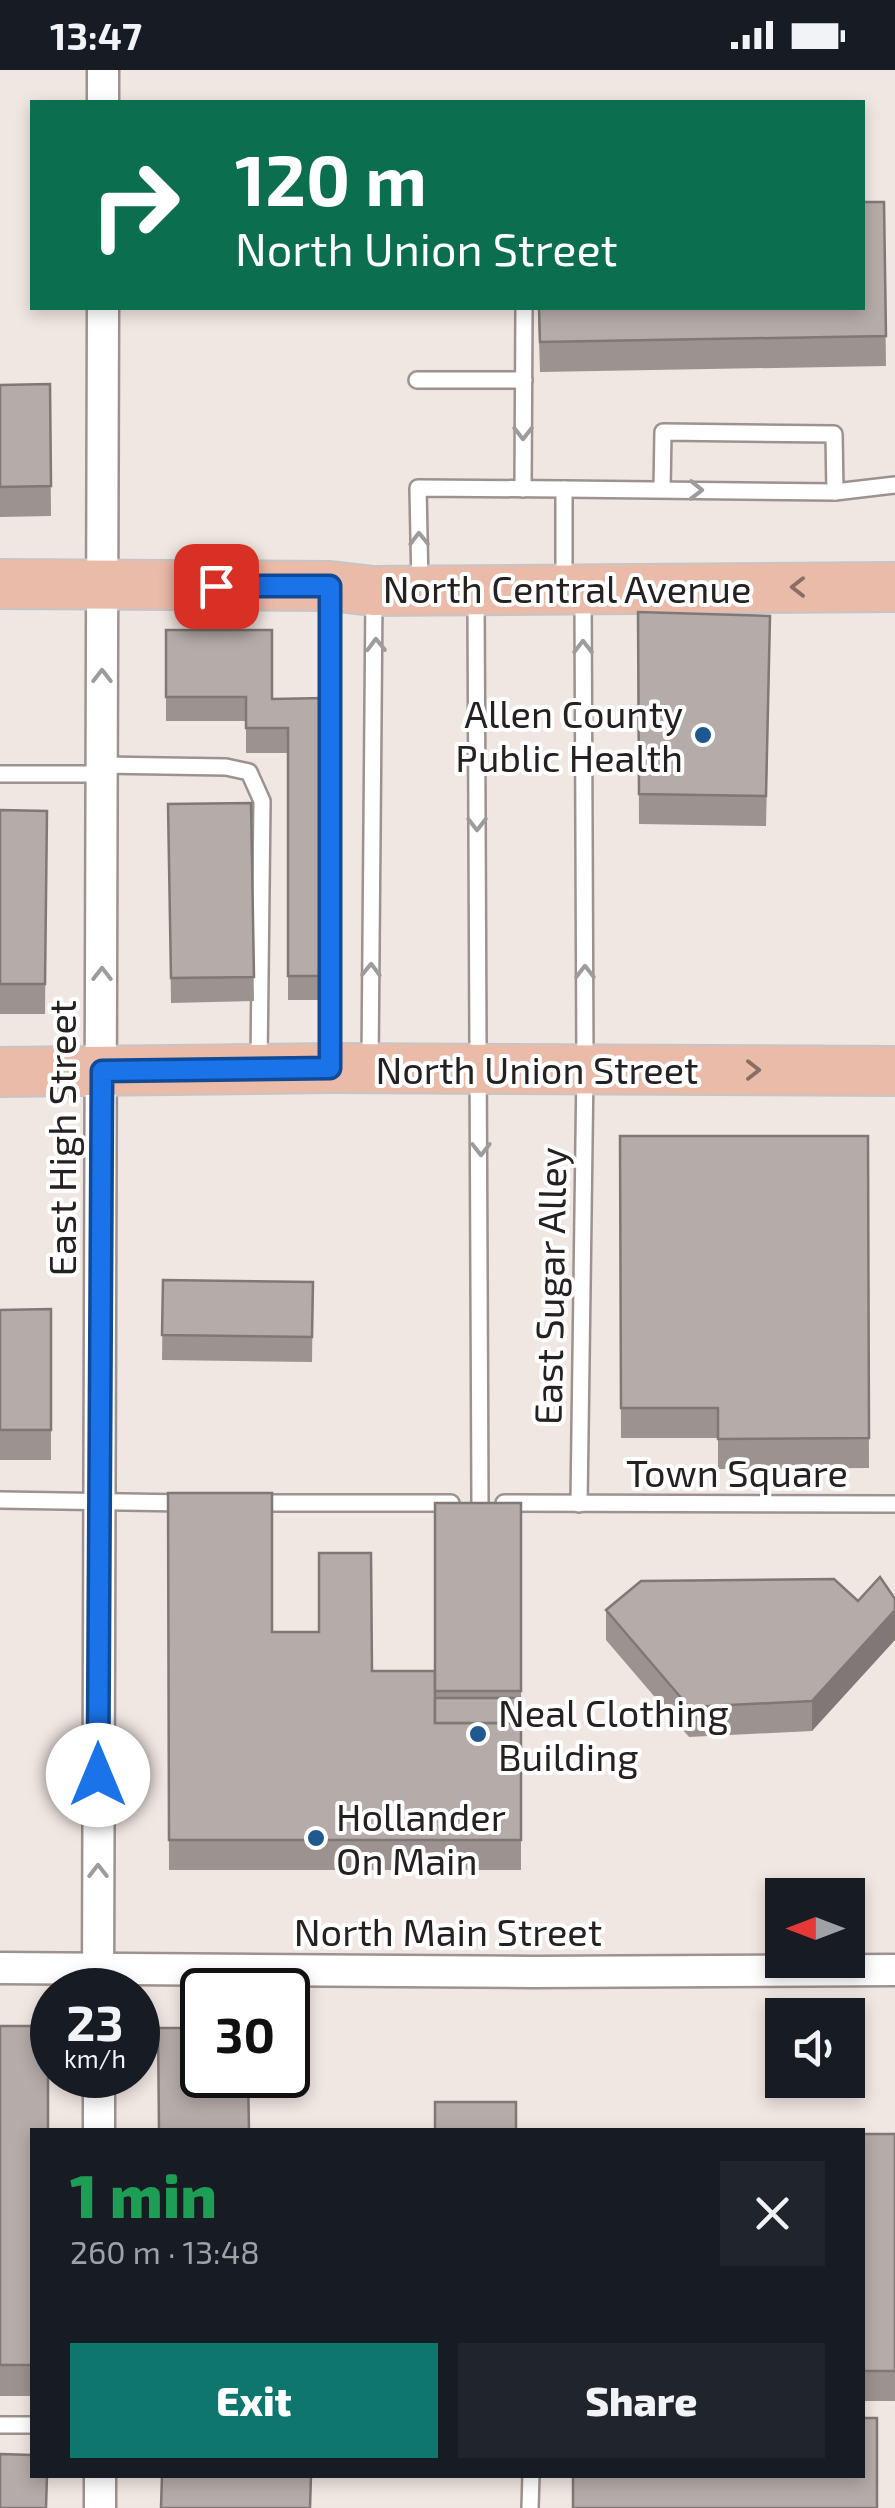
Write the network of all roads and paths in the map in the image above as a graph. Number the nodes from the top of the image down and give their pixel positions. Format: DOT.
graph roads {
  1 [pos="103,70"];
  2 [pos="103,100"];
  3 [pos="103,310"];
  4 [pos="524,310"];
  5 [pos="417,380"];
  6 [pos="524,380"];
  7 [pos="895,485"];
  8 [pos="523,489"];
  9 [pos="564,489"];
  10 [pos="662,489"];
  11 [pos="835,492"];
  12 [pos="0,584"];
  13 [pos="102,586"];
  14 [pos="476,587"];
  15 [pos="573,587"];
  16 [pos="895,587"];
  17 [pos="352,588"];
  18 [pos="420,590"];
  19 [pos="102,770"];
  20 [pos="0,774"];
  21 [pos="350,1068"];
  22 [pos="482,1068"];
  23 [pos="259,1069"];
  24 [pos="585,1069"];
  25 [pos="895,1070"];
  26 [pos="102,1071"];
  27 [pos="0,1072"];
  28 [pos="0,1500"];
  29 [pos="100,1503"];
  30 [pos="214,1503"];
  31 [pos="232,1503"];
  32 [pos="480,1503"];
  33 [pos="578,1504"];
  34 [pos="895,1504"];
  35 [pos="0,1968"];
  36 [pos="98,1968"];
  37 [pos="895,1970"];
  38 [pos="30,1972"];
  39 [pos="160,1979"];
  40 [pos="98,2098"];
  41 [pos="99,2128"];
  42 [pos="0,2425"];
  43 [pos="30,2425"];
  44 [pos="100,2478"];
  45 [pos="530,2478"];
  46 [pos="100,2508"];
  47 [pos="530,2508"];
  1 -- 2 [label="street"];
  3 -- 13 [label="street, East High Street"];
  4 -- 6 [label="lane"];
  5 -- 6 [label="lane"];
  6 -- 8 [label="lane, one-way"];
  7 -- 11 [label="lane"];
  8 -- 9 [label="lane"];
  18 -- 8 [label="lane, one-way"];
  9 -- 10 [label="lane"];
  9 -- 15 [label="lane, East Sugar Alley"];
  10 -- 11 [label="lane, one-way"];
  10 -- 11 [label="lane"];
  12 -- 13 [label="main road, North Central Avenue"];
  13 -- 17 [label="main road, North Central Avenue"];
  19 -- 13 [label="street, East High Street, one-way"];
  14 -- 15 [label="main road, North Central Avenue"];
  14 -- 18 [label="main road, North Central Avenue"];
  14 -- 22 [label="lane, one-way"];
  16 -- 15 [label="main road, North Central Avenue, one-way"];
  24 -- 15 [label="lane, East Sugar Alley, one-way"];
  17 -- 18 [label="main road, North Central Avenue"];
  17 -- 21 [label="lane"];
  21 -- 17 [label="lane, one-way"];
  19 -- 20 [label="lane"];
  19 -- 23 [label="lane"];
  26 -- 19 [label="street, East High Street, one-way"];
  21 -- 22 [label="main road, North Union Street"];
  21 -- 23 [label="main road, North Union Street"];
  22 -- 24 [label="main road, North Union Street"];
  22 -- 32 [label="lane, one-way"];
  23 -- 26 [label="main road, North Union Street"];
  24 -- 25 [label="main road, North Union Street, one-way"];
  24 -- 33 [label="lane, East Sugar Alley"];
  26 -- 27 [label="main road, North Union Street"];
  26 -- 29 [label="street, East High Street"];
  28 -- 29 [label="lane"];
  29 -- 30 [label="lane"];
  36 -- 29 [label="street, East High Street, one-way"];
  31 -- 32 [label="lane, Town Square"];
  32 -- 33 [label="lane, Town Square"];
  33 -- 34 [label="lane, Town Square"];
  35 -- 38 [label="street, North Main Street"];
  37 -- 39 [label="street, North Main Street"];
  40 -- 41 [label="street"];
  42 -- 43 [label="lane"];
  44 -- 46 [label="street"];
  45 -- 47 [label="lane"];
}
